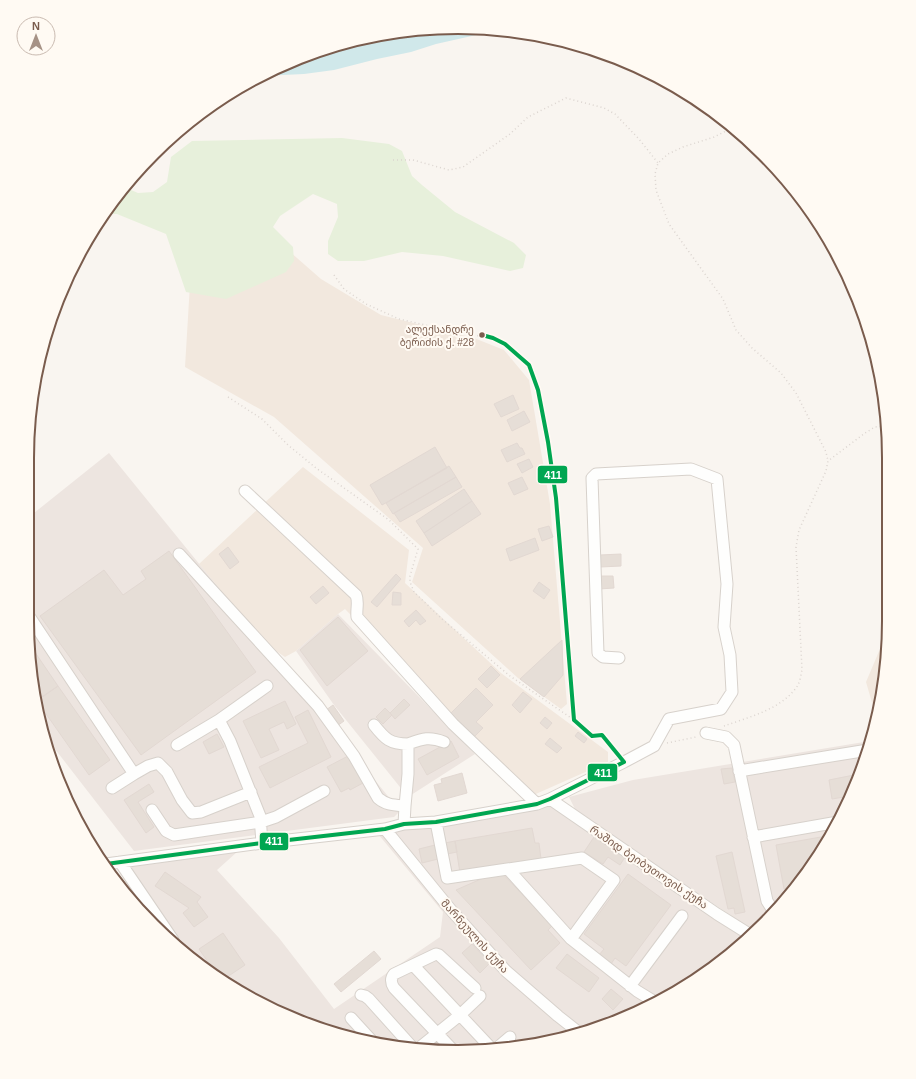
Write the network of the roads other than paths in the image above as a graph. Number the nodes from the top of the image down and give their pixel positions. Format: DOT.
graph roads {
  1 [pos="245,492"];
  2 [pos="179,554"];
  3 [pos="34,624"];
  4 [pos="619,658"];
  5 [pos="267,686"];
  6 [pos="220,720"];
  7 [pos="374,725"];
  8 [pos="706,733"];
  9 [pos="444,742"];
  10 [pos="408,744"];
  11 [pos="177,745"];
  12 [pos="861,751"];
  13 [pos="739,771"];
  14 [pos="134,774"];
  15 [pos="112,788"];
  16 [pos="324,791"];
  17 [pos="251,792"];
  18 [pos="550,800"];
  19 [pos="537,804"];
  20 [pos="405,806"];
  21 [pos="152,810"];
  22 [pos="261,822"];
  23 [pos="436,822"];
  24 [pos="830,823"];
  25 [pos="404,824"];
  26 [pos="385,829"];
  27 [pos="753,838"];
  28 [pos="262,843"];
  29 [pos="120,862"];
  30 [pos="110,863"];
  31 [pos="508,869"];
  32 [pos="771,908"];
  33 [pos="682,916"];
  34 [pos="164,927"];
  35 [pos="746,932"];
  36 [pos="571,939"];
  37 [pos="413,965"];
  38 [pos="630,986"];
  39 [pos="361,996"];
  40 [pos="650,999"];
  41 [pos="460,1015"];
  42 [pos="351,1018"];
  43 [pos="574,1029"];
  44 [pos="437,1033"];
  45 [pos="367,1035"];
  46 [pos="510,1037"];
  47 [pos="407,1041"];
  48 [pos="504,1042"];
  49 [pos="425,1043"];
  50 [pos="487,1044"];
  51 [pos="448,1045"];
  1 -- 19 [label="street"];
  2 -- 20 [label="street"];
  3 -- 14 [label="street"];
  4 -- 18 [label="street"];
  5 -- 6 [label="street"];
  6 -- 11 [label="street"];
  6 -- 17 [label="street"];
  7 -- 10 [label="street"];
  8 -- 13 [label="street"];
  9 -- 10 [label="street"];
  10 -- 20 [label="street"];
  12 -- 13 [label="street"];
  13 -- 27 [label="street"];
  14 -- 15 [label="street"];
  14 -- 17 [label="street"];
  16 -- 22 [label="street"];
  17 -- 22 [label="street"];
  18 -- 19 [label="street"];
  18 -- 35 [label="street, რაშიდ ბეიბუთოვის ქუჩა"];
  19 -- 23 [label="street"];
  20 -- 25 [label="street"];
  21 -- 22 [label="street"];
  22 -- 28 [label="street"];
  23 -- 25 [label="street"];
  23 -- 31 [label="street"];
  24 -- 27 [label="street"];
  25 -- 26 [label="street"];
  26 -- 28 [label="street"];
  26 -- 43 [label="street, მარნეულის ქუჩა"];
  27 -- 32 [label="street"];
  28 -- 29 [label="street"];
  29 -- 30 [label="street"];
  29 -- 34 [label="street"];
  31 -- 36 [label="street"];
  31 -- 36 [label="street"];
  33 -- 38 [label="street"];
  36 -- 38 [label="street"];
  37 -- 41 [label="street"];
  37 -- 41 [label="street"];
  37 -- 44 [label="street"];
  38 -- 40 [label="street"];
  39 -- 47 [label="street"];
  41 -- 44 [label="street"];
  41 -- 50 [label="street"];
  42 -- 45 [label="street"];
  44 -- 49 [label="street"];
  44 -- 51 [label="street"];
  46 -- 48 [label="street"];
}
